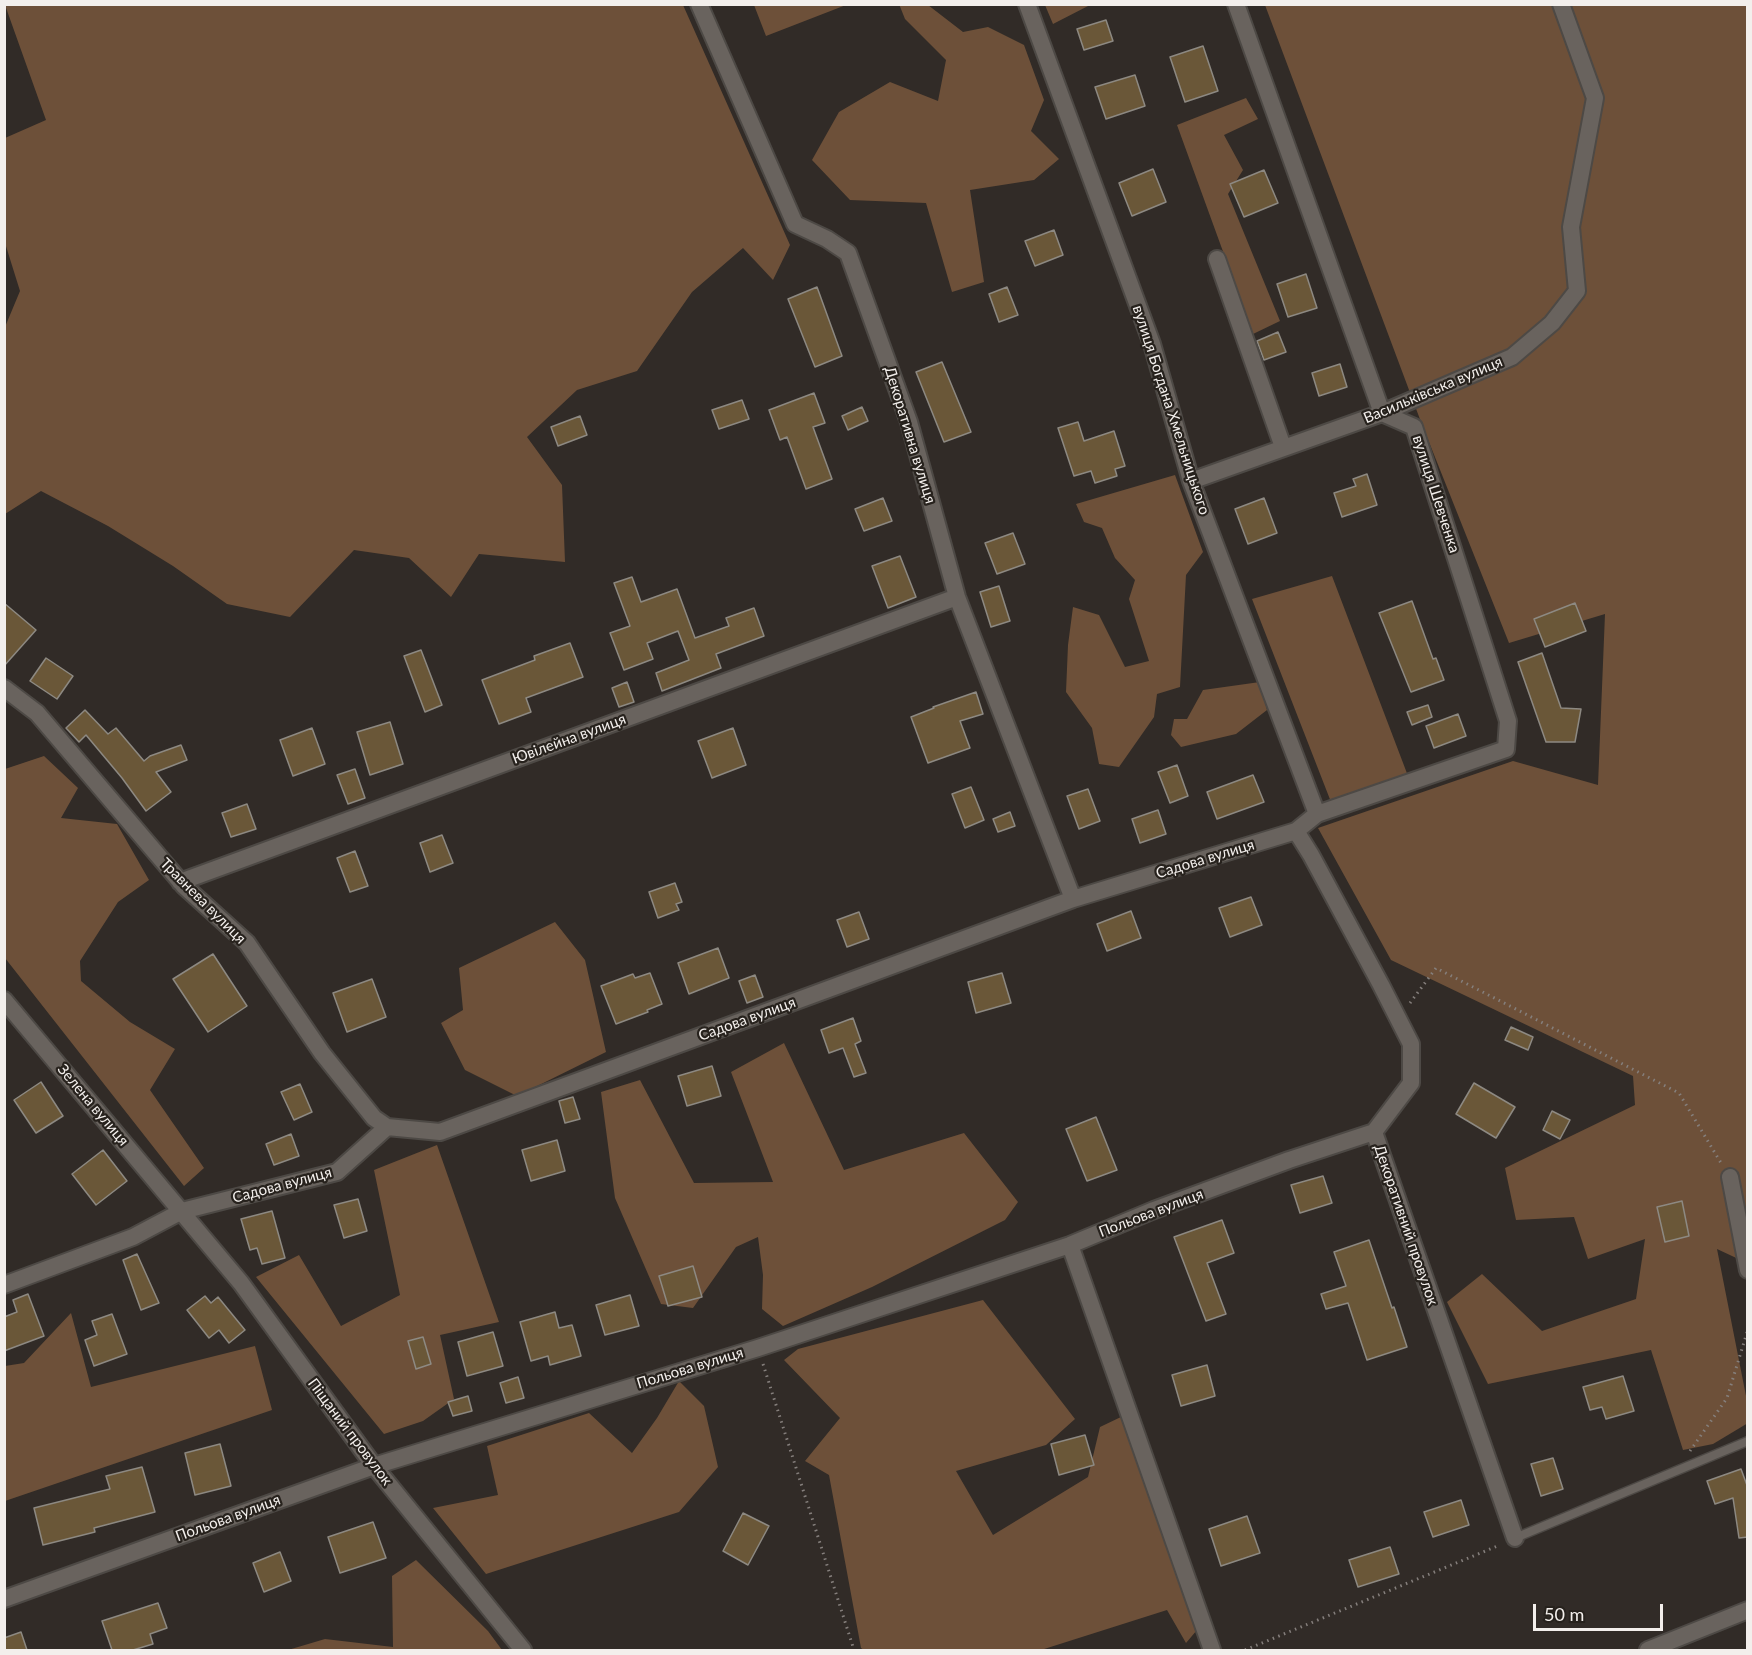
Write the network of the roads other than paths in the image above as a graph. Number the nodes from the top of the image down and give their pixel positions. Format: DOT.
graph roads {
  1 [pos="699,4"];
  2 [pos="1027,4"];
  3 [pos="1236,4"];
  4 [pos="1561,4"];
  5 [pos="1217,259"];
  6 [pos="1382,413"];
  7 [pos="1283,447"];
  8 [pos="1191,481"];
  9 [pos="957,597"];
  10 [pos="4,688"];
  11 [pos="1317,814"];
  12 [pos="1296,831"];
  13 [pos="180,882"];
  14 [pos="1072,899"];
  15 [pos="4,1000"];
  16 [pos="387,1126"];
  17 [pos="1374,1132"];
  18 [pos="1730,1177"];
  19 [pos="182,1211"];
  20 [pos="1070,1245"];
  21 [pos="1748,1270"];
  22 [pos="4,1285"];
  23 [pos="1748,1441"];
  24 [pos="374,1466"];
  25 [pos="1515,1538"];
  26 [pos="4,1599"];
  27 [pos="1748,1610"];
  28 [pos="523,1650"];
  29 [pos="1212,1650"];
  30 [pos="1648,1650"];
  1 -- 9 [label="street, Декоративна вулиця"];
  2 -- 8 [label="street, вулиця Богдана Хмельницького"];
  3 -- 6 [label="street"];
  4 -- 6 [label="street, Васильківська вулиця"];
  5 -- 7 [label="street"];
  6 -- 7 [label="street, Васильківська вулиця"];
  6 -- 11 [label="street, вулиця Шевченка"];
  7 -- 8 [label="street, Васильківська вулиця"];
  8 -- 11 [label="street, вулиця Богдана Хмельницького"];
  9 -- 13 [label="street, Ювілейна вулиця"];
  9 -- 14 [label="street, Декоративна вулиця"];
  10 -- 13 [label="street, Травнева вулиця"];
  11 -- 12 [label="street, Садова вулиця"];
  12 -- 14 [label="street, Садова вулиця"];
  12 -- 17 [label="street, Декоративний провулок"];
  13 -- 16 [label="street, Травнева вулиця"];
  14 -- 16 [label="street, Садова вулиця"];
  15 -- 19 [label="street, Зелена вулиця"];
  16 -- 19 [label="street, Садова вулиця"];
  17 -- 20 [label="street, Польова вулиця"];
  17 -- 25 [label="street, Декоративний провулок"];
  18 -- 21 [label="street"];
  19 -- 22 [label="street, Садова вулиця"];
  19 -- 24 [label="street, Піщаний провулок"];
  20 -- 24 [label="street, Польова вулиця"];
  20 -- 29 [label="street"];
  23 -- 25 [label="lane"];
  24 -- 26 [label="street, Польова вулиця"];
  24 -- 28 [label="street, Піщаний провулок"];
  27 -- 30 [label="street"];
}
